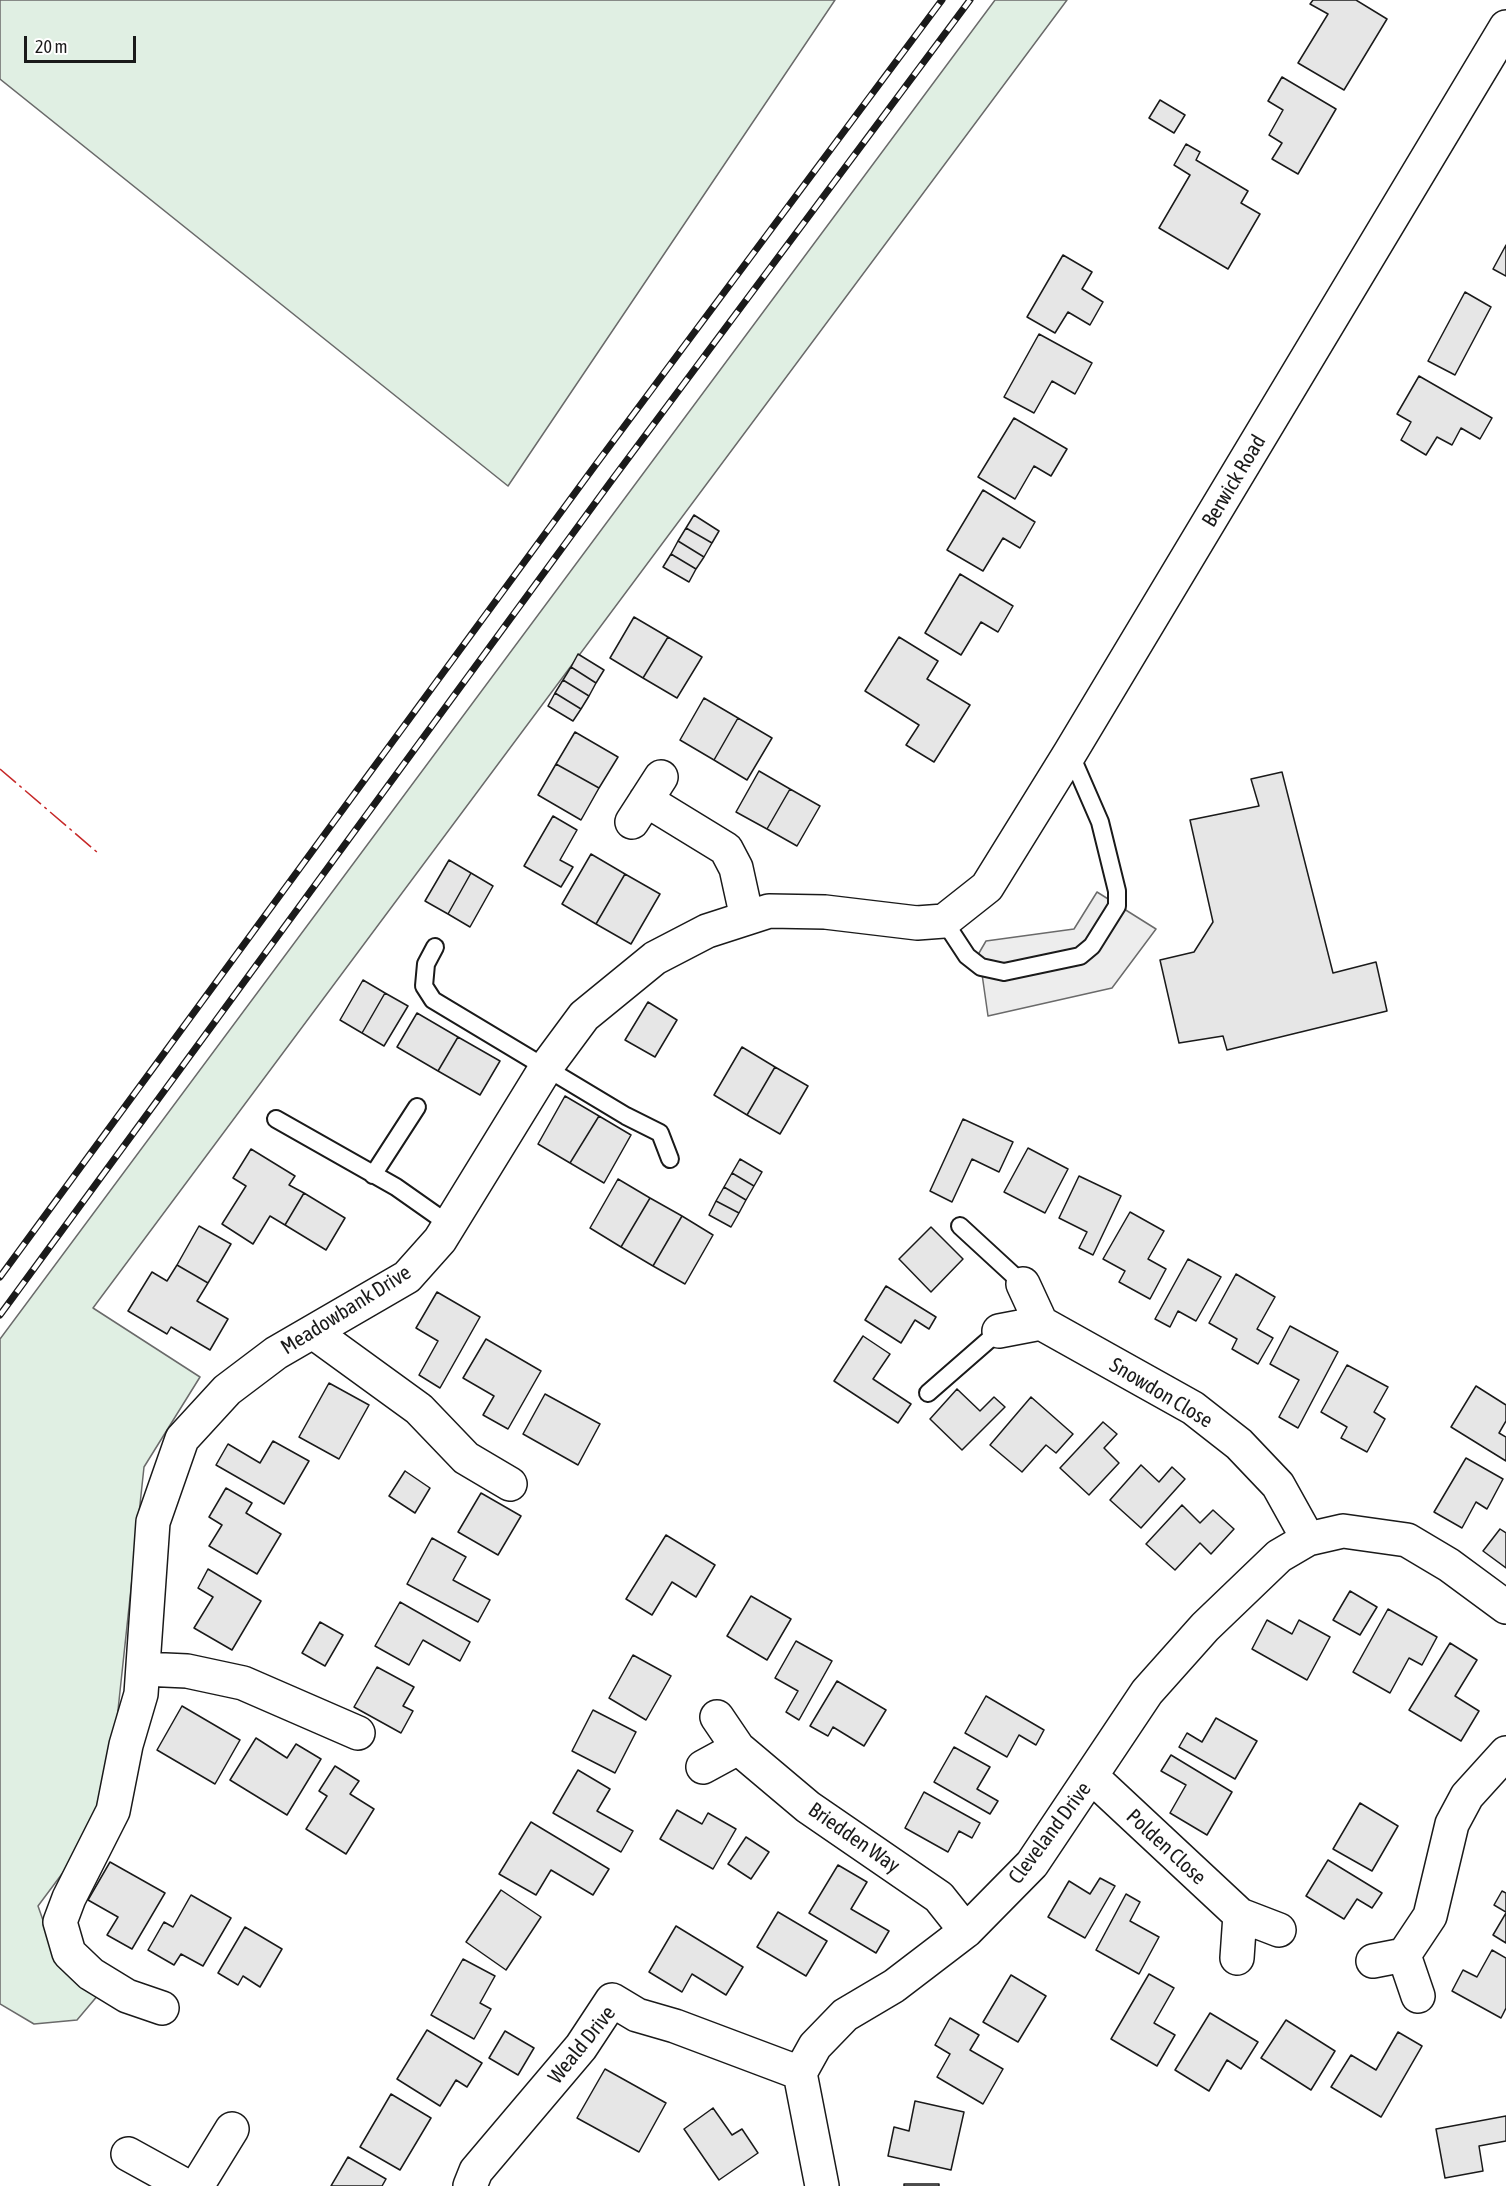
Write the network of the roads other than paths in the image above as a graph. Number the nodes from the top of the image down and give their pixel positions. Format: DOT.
graph roads {
  1 [pos="1506,27"];
  2 [pos="1070,753"];
  3 [pos="646,799"];
  4 [pos="747,918"];
  5 [pos="944,921"];
  6 [pos="435,947"];
  7 [pos="547,1066"];
  8 [pos="417,1107"];
  9 [pos="276,1119"];
  10 [pos="670,1160"];
  11 [pos="374,1174"];
  12 [pos="450,1225"];
  13 [pos="960,1226"];
  14 [pos="1023,1284"];
  15 [pos="1041,1323"];
  16 [pos="999,1331"];
  17 [pos="313,1332"];
  18 [pos="928,1393"];
  19 [pos="510,1484"];
  20 [pos="1308,1539"];
  21 [pos="1506,1607"];
  22 [pos="142,1681"];
  23 [pos="717,1717"];
  24 [pos="358,1732"];
  25 [pos="738,1748"];
  26 [pos="1506,1752"];
  27 [pos="703,1767"];
  28 [pos="1092,1777"];
  29 [pos="1240,1915"];
  30 [pos="1279,1930"];
  31 [pos="966,1931"];
  32 [pos="1237,1958"];
  33 [pos="1418,1996"];
  34 [pos="162,2008"];
  35 [pos="800,2073"];
  36 [pos="232,2129"];
  37 [pos="128,2154"];
  38 [pos="186,2186"];
  39 [pos="197,2186"];
  40 [pos="470,2186"];
  41 [pos="822,2186"];
  1 -- 2 [label="street, Berwick Road"];
  2 -- 5 [label="street, Berwick Road"];
  2 -- 5 [label="lane"];
  3 -- 4 [label="street"];
  4 -- 5 [label="street, Meadowbank Drive"];
  4 -- 7 [label="street, Meadowbank Drive"];
  6 -- 7 [label="lane"];
  7 -- 10 [label="lane"];
  7 -- 12 [label="street, Meadowbank Drive"];
  8 -- 11 [label="lane"];
  9 -- 11 [label="lane"];
  11 -- 12 [label="lane"];
  12 -- 17 [label="street, Meadowbank Drive"];
  13 -- 14 [label="lane"];
  14 -- 15 [label="street"];
  15 -- 16 [label="street"];
  15 -- 20 [label="street, Snowdon Close"];
  16 -- 18 [label="lane"];
  17 -- 19 [label="street"];
  17 -- 22 [label="street, Meadowbank Drive"];
  20 -- 21 [label="street, Cleveland Drive"];
  20 -- 28 [label="street, Cleveland Drive"];
  22 -- 24 [label="street"];
  22 -- 34 [label="street, Meadowbank Drive"];
  23 -- 25 [label="street, Briedden Way"];
  25 -- 27 [label="street"];
  25 -- 31 [label="street, Briedden Way"];
  26 -- 33 [label="street"];
  28 -- 29 [label="street, Polden Close"];
  28 -- 31 [label="street, Cleveland Drive"];
  29 -- 30 [label="street, Polden Close"];
  29 -- 32 [label="street"];
  31 -- 35 [label="street, Cleveland Drive"];
  35 -- 40 [label="street, Weald Drive"];
  35 -- 41 [label="street"];
  36 -- 39 [label="street"];
  37 -- 38 [label="street"];
}
